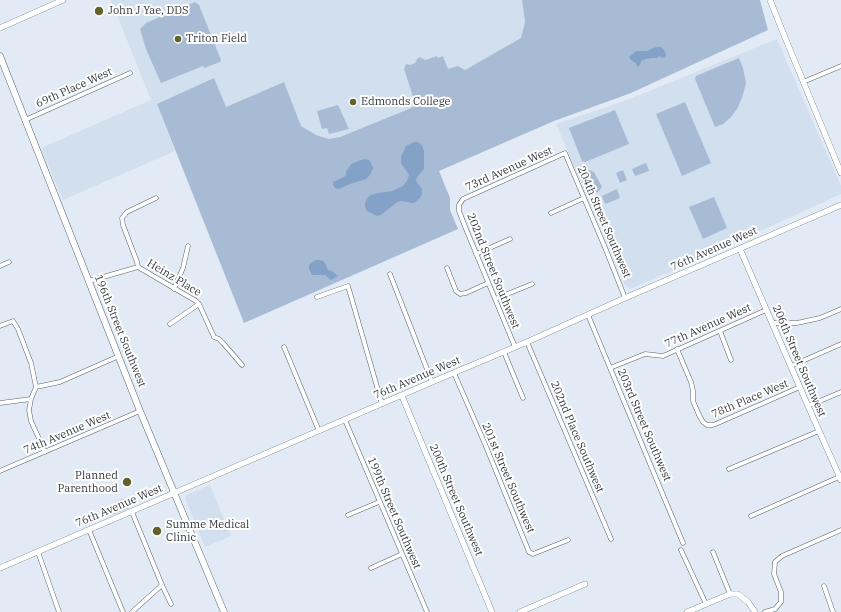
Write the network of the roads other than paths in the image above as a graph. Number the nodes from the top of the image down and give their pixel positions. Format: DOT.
graph roads {
  1 [pos="63,0"];
  2 [pos="770,0"];
  3 [pos="0,28"];
  4 [pos="0,56"];
  5 [pos="841,66"];
  6 [pos="130,73"];
  7 [pos="803,82"];
  8 [pos="25,120"];
  9 [pos="565,153"];
  10 [pos="841,173"];
  11 [pos="156,198"];
  12 [pos="584,198"];
  13 [pos="461,201"];
  14 [pos="841,205"];
  15 [pos="551,213"];
  16 [pos="510,239"];
  17 [pos="188,246"];
  18 [pos="740,249"];
  19 [pos="476,254"];
  20 [pos="9,262"];
  21 [pos="0,266"];
  22 [pos="138,267"];
  23 [pos="447,268"];
  24 [pos="390,274"];
  25 [pos="89,281"];
  26 [pos="488,283"];
  27 [pos="532,284"];
  28 [pos="174,289"];
  29 [pos="317,298"];
  30 [pos="626,298"];
  31 [pos="495,299"];
  32 [pos="199,304"];
  33 [pos="841,308"];
  34 [pos="766,310"];
  35 [pos="588,315"];
  36 [pos="772,323"];
  37 [pos="170,324"];
  38 [pos="0,326"];
  39 [pos="720,331"];
  40 [pos="527,342"];
  41 [pos="841,344"];
  42 [pos="284,347"];
  43 [pos="515,347"];
  44 [pos="677,349"];
  45 [pos="504,352"];
  46 [pos="119,356"];
  47 [pos="731,360"];
  48 [pos="242,365"];
  49 [pos="791,366"];
  50 [pos="610,368"];
  51 [pos="454,373"];
  52 [pos="432,382"];
  53 [pos="36,387"];
  54 [pos="800,387"];
  55 [pos="841,392"];
  56 [pos="402,396"];
  57 [pos="523,398"];
  58 [pos="31,399"];
  59 [pos="0,403"];
  60 [pos="382,404"];
  61 [pos="808,406"];
  62 [pos="140,411"];
  63 [pos="345,420"];
  64 [pos="319,431"];
  65 [pos="819,431"];
  66 [pos="45,452"];
  67 [pos="729,469"];
  68 [pos="0,471"];
  69 [pos="840,478"];
  70 [pos="175,493"];
  71 [pos="379,502"];
  72 [pos="132,512"];
  73 [pos="348,515"];
  74 [pos="751,516"];
  75 [pos="89,530"];
  76 [pos="841,530"];
  77 [pos="611,539"];
  78 [pos="568,540"];
  79 [pos="683,543"];
  80 [pos="681,550"];
  81 [pos="38,552"];
  82 [pos="713,552"];
  83 [pos="402,554"];
  84 [pos="0,568"];
  85 [pos="370,568"];
  86 [pos="585,584"];
  87 [pos="162,585"];
  88 [pos="824,586"];
  89 [pos="730,594"];
  90 [pos="171,604"];
  91 [pos="706,604"];
  92 [pos="59,612"];
  93 [pos="123,612"];
  94 [pos="132,612"];
  95 [pos="224,612"];
  96 [pos="427,612"];
  97 [pos="492,612"];
  98 [pos="520,612"];
  99 [pos="687,612"];
  100 [pos="755,612"];
  101 [pos="766,612"];
  102 [pos="833,612"];
  1 -- 3 [label="street"];
  2 -- 7 [label="street"];
  4 -- 8 [label="main road, 196th Street Southwest"];
  5 -- 7 [label="street"];
  6 -- 8 [label="street, 69th Place West"];
  7 -- 10 [label="street"];
  8 -- 25 [label="main road, 196th Street Southwest"];
  9 -- 12 [label="street, 204th Street Southwest"];
  9 -- 13 [label="street, 73rd Avenue West"];
  11 -- 22 [label="street"];
  12 -- 15 [label="street"];
  12 -- 30 [label="street, 204th Street Southwest"];
  13 -- 19 [label="street, 202nd Street Southwest"];
  14 -- 18 [label="street, 76th Avenue West"];
  16 -- 19 [label="street"];
  17 -- 28 [label="street"];
  18 -- 30 [label="street, 76th Avenue West"];
  18 -- 34 [label="street, 206th Street Southwest"];
  19 -- 26 [label="street, 202nd Street Southwest"];
  20 -- 21 [label="street"];
  22 -- 25 [label="street, Heinz Place"];
  22 -- 28 [label="street, Heinz Place"];
  23 -- 26 [label="street"];
  24 -- 52 [label="street"];
  25 -- 46 [label="main road, 196th Street Southwest"];
  26 -- 31 [label="street, 202nd Street Southwest"];
  27 -- 31 [label="street"];
  28 -- 32 [label="street, Heinz Place"];
  29 -- 60 [label="street"];
  30 -- 35 [label="street, 76th Avenue West"];
  31 -- 43 [label="street, 202nd Street Southwest"];
  32 -- 37 [label="street"];
  32 -- 48 [label="street, Heinz Place"];
  33 -- 36 [label="street"];
  34 -- 36 [label="street, 206th Street Southwest"];
  34 -- 39 [label="street, 77th Avenue West"];
  35 -- 40 [label="street, 76th Avenue West"];
  35 -- 50 [label="street, 203rd Street Southwest"];
  36 -- 49 [label="street, 206th Street Southwest"];
  38 -- 53 [label="street"];
  39 -- 44 [label="street, 77th Avenue West"];
  39 -- 47 [label="street"];
  40 -- 43 [label="street, 76th Avenue West"];
  40 -- 77 [label="street, 202nd Place Southwest"];
  41 -- 49 [label="street"];
  42 -- 64 [label="street"];
  43 -- 45 [label="street, 76th Avenue West"];
  44 -- 50 [label="street, 77th Avenue West"];
  44 -- 54 [label="street, 78th Place West"];
  45 -- 51 [label="street, 76th Avenue West"];
  45 -- 57 [label="street"];
  46 -- 53 [label="street"];
  46 -- 62 [label="main road, 196th Street Southwest"];
  49 -- 54 [label="street, 206th Street Southwest"];
  50 -- 79 [label="street, 203rd Street Southwest"];
  51 -- 52 [label="street, 76th Avenue West"];
  51 -- 78 [label="street, 201st Street Southwest"];
  52 -- 56 [label="street, 76th Avenue West"];
  53 -- 58 [label="street"];
  54 -- 61 [label="street, 206th Street Southwest"];
  55 -- 61 [label="street"];
  56 -- 60 [label="street, 76th Avenue West"];
  56 -- 97 [label="street, 200th Street Southwest"];
  58 -- 59 [label="street"];
  58 -- 66 [label="street"];
  60 -- 63 [label="street, 76th Avenue West"];
  61 -- 65 [label="street, 206th Street Southwest"];
  62 -- 66 [label="street, 74th Avenue West"];
  62 -- 70 [label="main road, 196th Street Southwest"];
  63 -- 64 [label="street, 76th Avenue West"];
  63 -- 71 [label="street, 199th Street Southwest"];
  64 -- 70 [label="street, 76th Avenue West"];
  65 -- 67 [label="street"];
  65 -- 69 [label="street, 206th Street Southwest"];
  66 -- 68 [label="street, 74th Avenue West"];
  69 -- 74 [label="street"];
  70 -- 72 [label="street, 76th Avenue West"];
  70 -- 95 [label="main road, 196th Street Southwest"];
  71 -- 73 [label="street"];
  71 -- 83 [label="street, 199th Street Southwest"];
  72 -- 75 [label="street, 76th Avenue West"];
  72 -- 87 [label="street"];
  75 -- 81 [label="street, 76th Avenue West"];
  75 -- 93 [label="street"];
  76 -- 101 [label="street"];
  80 -- 91 [label="street"];
  81 -- 84 [label="street, 76th Avenue West"];
  81 -- 92 [label="street"];
  82 -- 89 [label="street"];
  83 -- 85 [label="street"];
  83 -- 96 [label="street, 199th Street Southwest"];
  86 -- 98 [label="street"];
  87 -- 90 [label="street"];
  87 -- 94 [label="street"];
  88 -- 102 [label="street"];
  89 -- 91 [label="street"];
  89 -- 100 [label="street"];
  91 -- 99 [label="street"];
}
